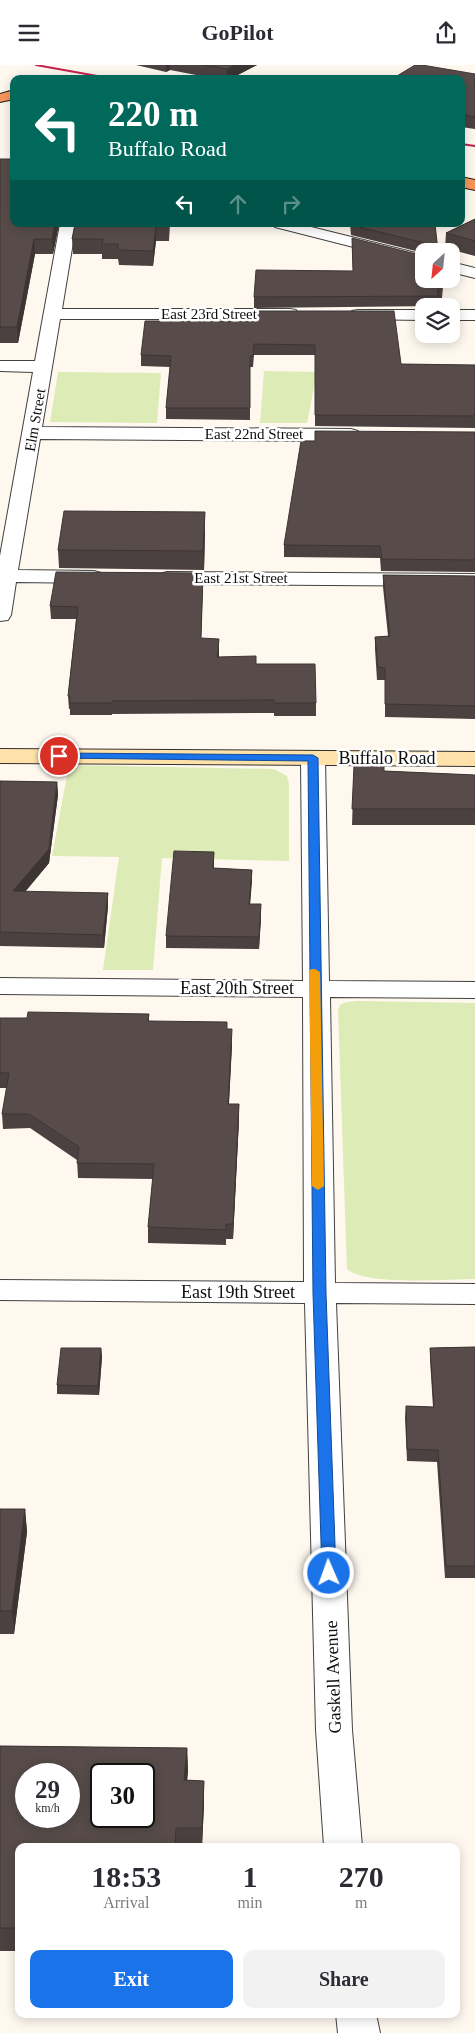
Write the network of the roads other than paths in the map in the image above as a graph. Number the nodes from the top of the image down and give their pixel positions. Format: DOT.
graph roads {
  1 [pos="465,173"];
  2 [pos="475,185"];
  3 [pos="68,227"];
  4 [pos="293,227"];
  5 [pos="415,258"];
  6 [pos="460,269"];
  7 [pos="475,273"];
  8 [pos="54,314"];
  9 [pos="306,315"];
  10 [pos="345,315"];
  11 [pos="415,315"];
  12 [pos="460,315"];
  13 [pos="475,315"];
  14 [pos="0,366"];
  15 [pos="44,367"];
  16 [pos="32,433"];
  17 [pos="367,435"];
  18 [pos="6,577"];
  19 [pos="110,577"];
  20 [pos="150,577"];
  21 [pos="475,580"];
  22 [pos="0,615"];
  23 [pos="0,756"];
  24 [pos="313,758"];
  25 [pos="475,759"];
  26 [pos="0,986"];
  27 [pos="315,989"];
  28 [pos="475,990"];
  29 [pos="0,1290"];
  30 [pos="320,1293"];
  31 [pos="475,1294"];
  32 [pos="343,1843"];
  33 [pos="357,2018"];
  34 [pos="359,2033"];
  1 -- 2 [label="highway"];
  3 -- 8 [label="street, Elm Street"];
  4 -- 5 [label="street"];
  6 -- 7 [label="street"];
  8 -- 9 [label="street, East 23rd Street"];
  8 -- 15 [label="street, Elm Street"];
  10 -- 11 [label="street"];
  12 -- 13 [label="street"];
  14 -- 15 [label="street"];
  15 -- 16 [label="street, Elm Street"];
  16 -- 17 [label="street, East 22nd Street"];
  16 -- 18 [label="street, Elm Street"];
  18 -- 19 [label="street"];
  18 -- 22 [label="street, Elm Street"];
  20 -- 21 [label="street, East 21st Street"];
  23 -- 24 [label="main road, Buffalo Road"];
  24 -- 25 [label="main road, Buffalo Road"];
  24 -- 27 [label="street, Gaskell Avenue"];
  26 -- 27 [label="street, East 20th Street"];
  27 -- 28 [label="street, East 20th Street"];
  27 -- 30 [label="street, Gaskell Avenue"];
  29 -- 30 [label="street, East 19th Street"];
  30 -- 31 [label="street, East 19th Street"];
  30 -- 32 [label="street, Gaskell Avenue"];
  33 -- 34 [label="street"];
}
